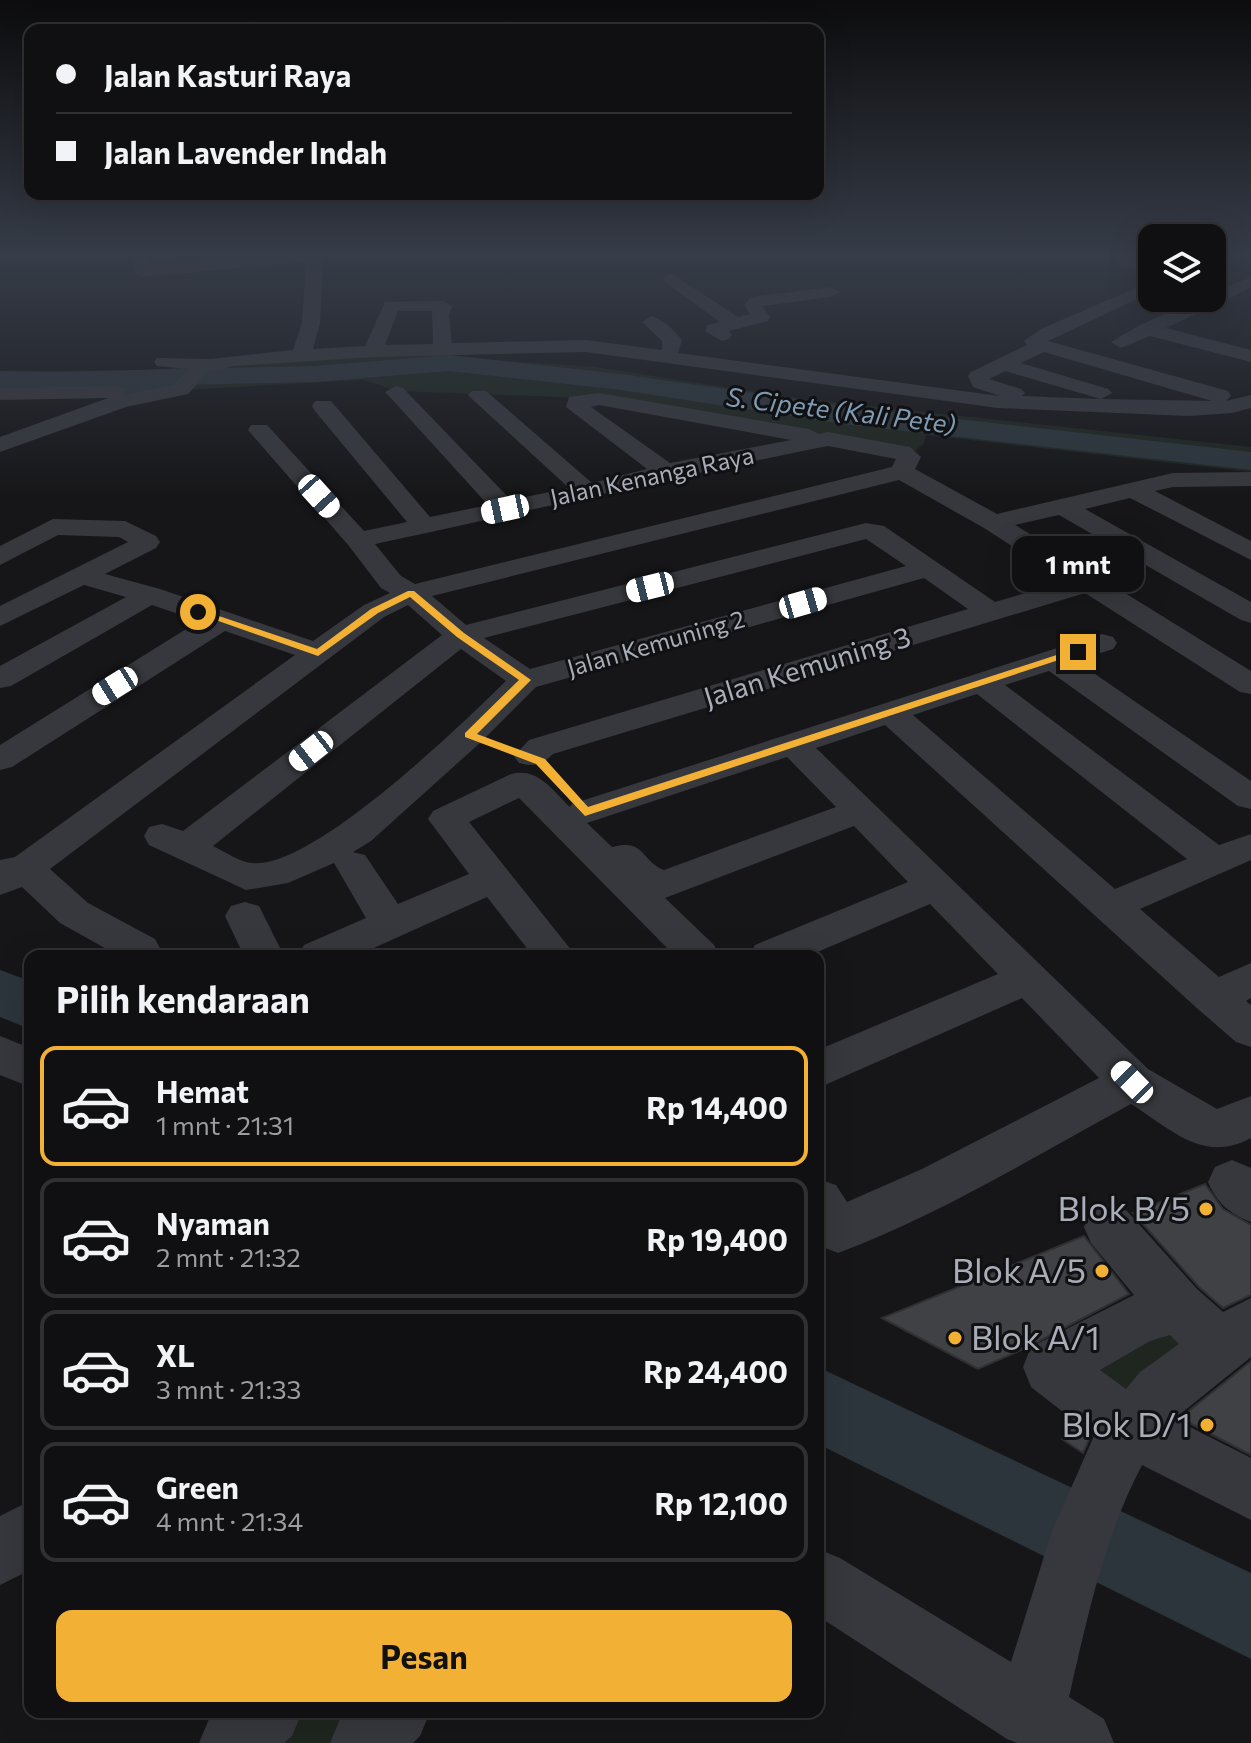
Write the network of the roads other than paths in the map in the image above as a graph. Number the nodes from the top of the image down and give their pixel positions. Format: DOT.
graph roads {
  1 [pos="307,337"];
  2 [pos="378,337"];
  3 [pos="442,337"];
  4 [pos="669,337"];
  5 [pos="704,337"];
  6 [pos="743,337"];
  7 [pos="1041,337"];
  8 [pos="1109,337"];
  9 [pos="1179,337"];
  10 [pos="1106,338"];
  11 [pos="750,341"];
  12 [pos="1042,345"];
  13 [pos="443,349"];
  14 [pos="671,349"];
  15 [pos="1150,350"];
  16 [pos="373,351"];
  17 [pos="649,355"];
  18 [pos="301,356"];
  19 [pos="1251,356"];
  20 [pos="164,362"];
  21 [pos="1004,364"];
  22 [pos="207,366"];
  23 [pos="1251,379"];
  24 [pos="396,392"];
  25 [pos="0,394"];
  26 [pos="148,394"];
  27 [pos="479,395"];
  28 [pos="1242,401"];
  29 [pos="1054,405"];
  30 [pos="323,406"];
  31 [pos="1143,406"];
  32 [pos="259,430"];
  33 [pos="828,439"];
  34 [pos="621,440"];
  35 [pos="0,445"];
  36 [pos="728,459"];
  37 [pos="666,471"];
  38 [pos="902,472"];
  39 [pos="1251,479"];
  40 [pos="1201,480"];
  41 [pos="1134,490"];
  42 [pos="587,492"];
  43 [pos="1251,505"];
  44 [pos="1062,506"];
  45 [pos="505,509"];
  46 [pos="993,523"];
  47 [pos="424,526"];
  48 [pos="358,540"];
  49 [pos="1251,552"];
  50 [pos="0,557"];
  51 [pos="926,569"];
  52 [pos="82,576"];
  53 [pos="1087,583"];
  54 [pos="411,593"];
  55 [pos="150,595"];
  56 [pos="991,612"];
  57 [pos="1251,614"];
  58 [pos="0,617"];
  59 [pos="221,620"];
  60 [pos="460,635"];
  61 [pos="1102,643"];
  62 [pos="318,653"];
  63 [pos="1054,660"];
  64 [pos="0,679"];
  65 [pos="525,680"];
  66 [pos="983,684"];
  67 [pos="1251,685"];
  68 [pos="892,714"];
  69 [pos="469,735"];
  70 [pos="794,745"];
  71 [pos="531,756"];
  72 [pos="0,760"];
  73 [pos="1251,798"];
  74 [pos="860,811"];
  75 [pos="585,812"];
  76 [pos="1251,846"];
  77 [pos="1216,862"];
  78 [pos="352,864"];
  79 [pos="9,874"];
  80 [pos="494,878"];
  81 [pos="935,886"];
  82 [pos="1111,906"];
  83 [pos="245,916"];
  84 [pos="390,924"];
  85 [pos="141,950"];
  86 [pos="261,950"];
  87 [pos="332,950"];
  88 [pos="546,950"];
  89 [pos="694,950"];
  90 [pos="783,950"];
  91 [pos="1028,978"];
  92 [pos="1251,979"];
  93 [pos="1214,999"];
  94 [pos="1251,1030"];
  95 [pos="0,1054"];
  96 [pos="24,1066"];
  97 [pos="824,1067"];
  98 [pos="1132,1082"];
  99 [pos="1251,1115"];
  100 [pos="825,1222"];
  101 [pos="1109,1227"];
  102 [pos="1178,1307"];
  103 [pos="1235,1335"];
  104 [pos="1118,1449"];
  105 [pos="1251,1490"];
  106 [pos="24,1536"];
  107 [pos="0,1554"];
  108 [pos="824,1584"];
  109 [pos="261,1718"];
  110 [pos="390,1718"];
  111 [pos="1056,1729"];
  112 [pos="233,1743"];
  113 [pos="364,1743"];
  1 -- 18 [label="street"];
  2 -- 16 [label="street"];
  3 -- 13 [label="street"];
  4 -- 14 [label="street"];
  5 -- 14 [label="street"];
  6 -- 11 [label="street"];
  7 -- 12 [label="street"];
  8 -- 10 [label="street"];
  9 -- 19 [label="street"];
  10 -- 15 [label="street"];
  12 -- 21 [label="street"];
  12 -- 28 [label="street"];
  13 -- 16 [label="street"];
  13 -- 17 [label="street"];
  14 -- 17 [label="street"];
  16 -- 18 [label="street"];
  17 -- 29 [label="street"];
  18 -- 22 [label="street"];
  20 -- 22 [label="street"];
  21 -- 29 [label="street"];
  21 -- 31 [label="street"];
  22 -- 26 [label="street"];
  23 -- 28 [label="street"];
  24 -- 45 [label="street"];
  25 -- 26 [label="street"];
  26 -- 35 [label="street"];
  27 -- 42 [label="street"];
  28 -- 31 [label="street"];
  29 -- 31 [label="street"];
  30 -- 47 [label="street"];
  32 -- 48 [label="street"];
  33 -- 34 [label="street"];
  33 -- 36 [label="street, Jalan Kenanga Raya"];
  33 -- 38 [label="street, Jalan Kenanga Raya"];
  34 -- 36 [label="street"];
  34 -- 37 [label="street"];
  36 -- 37 [label="street, Jalan Kenanga Raya"];
  37 -- 42 [label="street, Jalan Kenanga Raya"];
  38 -- 46 [label="street"];
  38 -- 54 [label="street"];
  39 -- 40 [label="street"];
  40 -- 41 [label="street"];
  40 -- 43 [label="street"];
  41 -- 44 [label="street"];
  41 -- 49 [label="street"];
  42 -- 45 [label="street, Jalan Kenanga Raya"];
  44 -- 46 [label="street"];
  44 -- 57 [label="street"];
  45 -- 47 [label="street, Jalan Kenanga Raya"];
  46 -- 53 [label="street"];
  47 -- 48 [label="street, Jalan Kenanga Raya"];
  48 -- 54 [label="street"];
  50 -- 52 [label="street"];
  51 -- 56 [label="street"];
  51 -- 60 [label="street"];
  51 -- 65 [label="street, Jalan Kemuning 2"];
  52 -- 55 [label="street"];
  52 -- 58 [label="street"];
  53 -- 56 [label="street, Jalan Kemuning 3"];
  53 -- 67 [label="street"];
  54 -- 60 [label="street"];
  54 -- 62 [label="street"];
  55 -- 59 [label="street"];
  55 -- 64 [label="street"];
  56 -- 71 [label="street, Jalan Kemuning 3"];
  59 -- 62 [label="street"];
  59 -- 72 [label="street"];
  60 -- 65 [label="street"];
  60 -- 69 [label="street"];
  61 -- 63 [label="street"];
  62 -- 79 [label="street"];
  63 -- 66 [label="street"];
  63 -- 73 [label="street"];
  65 -- 69 [label="street"];
  66 -- 68 [label="street"];
  66 -- 77 [label="street"];
  68 -- 70 [label="street"];
  68 -- 82 [label="street"];
  69 -- 71 [label="street"];
  70 -- 74 [label="street"];
  70 -- 75 [label="street"];
  71 -- 75 [label="street"];
  74 -- 75 [label="street"];
  74 -- 81 [label="street"];
  76 -- 77 [label="street"];
  77 -- 82 [label="street"];
  78 -- 84 [label="street"];
  79 -- 85 [label="street"];
  80 -- 84 [label="street"];
  80 -- 88 [label="street"];
  80 -- 89 [label="street"];
  81 -- 90 [label="street"];
  81 -- 91 [label="street"];
  82 -- 93 [label="street"];
  83 -- 86 [label="street"];
  84 -- 87 [label="street"];
  91 -- 97 [label="street"];
  91 -- 98 [label="street"];
  92 -- 93 [label="street"];
  93 -- 94 [label="street"];
  95 -- 96 [label="street"];
  98 -- 99 [label="street"];
  98 -- 100 [label="street"];
  101 -- 102 [label="street"];
  102 -- 103 [label="street"];
  102 -- 104 [label="street"];
  103 -- 104 [label="street"];
  104 -- 105 [label="street"];
  104 -- 111 [label="street"];
  106 -- 107 [label="street"];
  108 -- 111 [label="street"];
  109 -- 112 [label="street"];
  110 -- 113 [label="street"];
}
